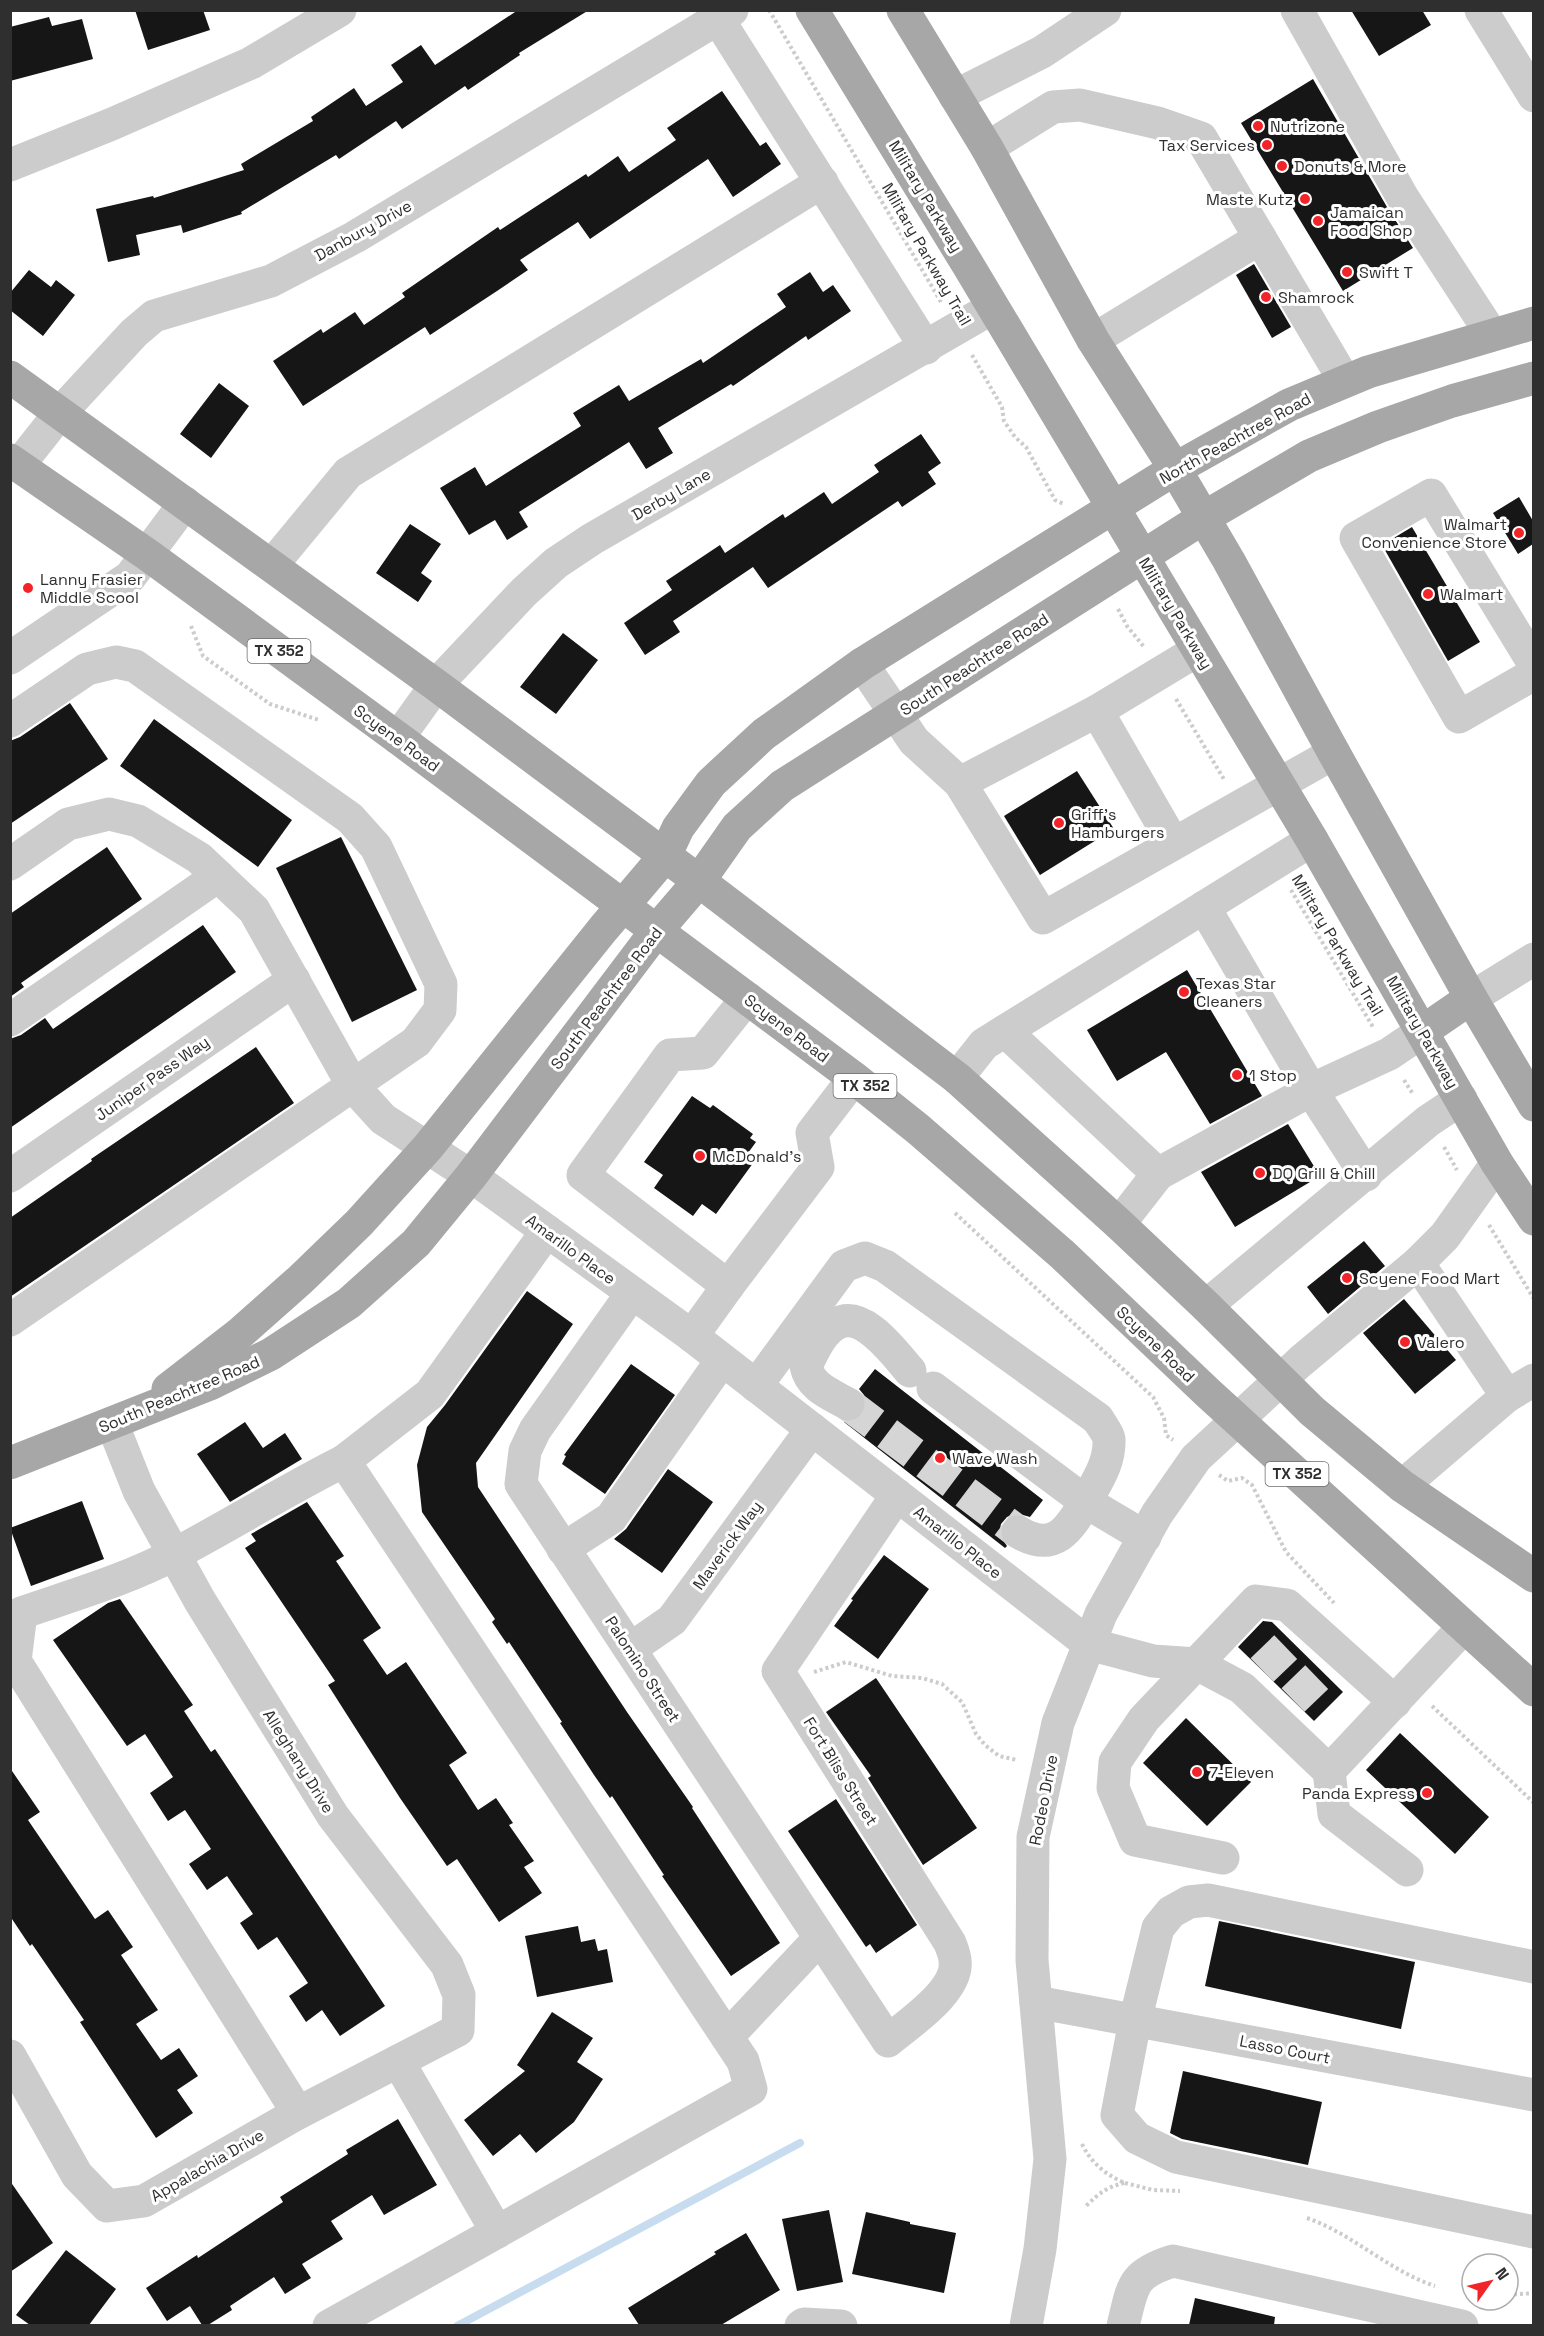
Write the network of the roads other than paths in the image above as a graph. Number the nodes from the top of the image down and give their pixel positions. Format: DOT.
graph roads {
  1 [pos="340,10"];
  2 [pos="812,10"];
  3 [pos="903,10"];
  4 [pos="1105,10"];
  5 [pos="1298,10"];
  6 [pos="1481,10"];
  7 [pos="725,15"];
  8 [pos="955,96"];
  9 [pos="1533,96"];
  10 [pos="987,148"];
  11 [pos="10,165"];
  12 [pos="822,182"];
  13 [pos="1260,238"];
  14 [pos="992,308"];
  15 [pos="1533,323"];
  16 [pos="1492,334"];
  17 [pos="1093,340"];
  18 [pos="926,348"];
  19 [pos="10,377"];
  20 [pos="1533,378"];
  21 [pos="1344,380"];
  22 [pos="60,413"];
  23 [pos="14,463"];
  24 [pos="1175,469"];
  25 [pos="185,503"];
  26 [pos="1113,508"];
  27 [pos="1203,518"];
  28 [pos="148,555"];
  29 [pos="1142,556"];
  30 [pos="272,565"];
  31 [pos="1198,650"];
  32 [pos="10,658"];
  33 [pos="862,664"];
  34 [pos="1533,664"];
  35 [pos="1533,674"];
  36 [pos="436,685"];
  37 [pos="1097,711"];
  38 [pos="896,713"];
  39 [pos="10,721"];
  40 [pos="398,738"];
  41 [pos="1334,753"];
  42 [pos="960,783"];
  43 [pos="1278,783"];
  44 [pos="1312,840"];
  45 [pos="1173,843"];
  46 [pos="665,856"];
  47 [pos="10,864"];
  48 [pos="218,876"];
  49 [pos="699,881"];
  50 [pos="623,905"];
  51 [pos="1204,907"];
  52 [pos="657,930"];
  53 [pos="1533,959"];
  54 [pos="294,980"];
  55 [pos="747,998"];
  56 [pos="1471,998"];
  57 [pos="10,1020"];
  58 [pos="1005,1031"];
  59 [pos="1423,1031"];
  60 [pos="854,1078"];
  61 [pos="957,1078"];
  62 [pos="353,1086"];
  63 [pos="1311,1090"];
  64 [pos="1461,1099"];
  65 [pos="1533,1105"];
  66 [pos="428,1147"];
  67 [pos="1497,1163"];
  68 [pos="1158,1174"];
  69 [pos="1366,1175"];
  70 [pos="10,1176"];
  71 [pos="471,1176"];
  72 [pos="1533,1219"];
  73 [pos="1119,1224"];
  74 [pos="547,1231"];
  75 [pos="1418,1263"];
  76 [pos="728,1286"];
  77 [pos="632,1293"];
  78 [pos="1206,1306"];
  79 [pos="10,1320"];
  80 [pos="692,1336"];
  81 [pos="722,1359"];
  82 [pos="1280,1380"];
  83 [pos="756,1386"];
  84 [pos="1520,1388"];
  85 [pos="848,1404"];
  86 [pos="124,1418"];
  87 [pos="1237,1418"];
  88 [pos="812,1429"];
  89 [pos="344,1461"];
  90 [pos="10,1463"];
  91 [pos="1402,1486"];
  92 [pos="897,1495"];
  93 [pos="1086,1502"];
  94 [pos="1018,1532"];
  95 [pos="1144,1537"];
  96 [pos="1475,1538"];
  97 [pos="564,1549"];
  98 [pos="174,1554"];
  99 [pos="1533,1560"];
  100 [pos="1533,1576"];
  101 [pos="1464,1628"];
  102 [pos="1089,1644"];
  103 [pos="630,1649"];
  104 [pos="1197,1664"];
  105 [pos="1533,1690"];
  106 [pos="1395,1702"];
  107 [pos="1329,1771"];
  108 [pos="1223,1858"];
  109 [pos="1407,1870"];
  110 [pos="819,1939"];
  111 [pos="1533,1966"];
  112 [pos="1036,2002"];
  113 [pos="1135,2021"];
  114 [pos="727,2037"];
  115 [pos="888,2042"];
  116 [pos="10,2056"];
  117 [pos="398,2061"];
  118 [pos="1533,2095"];
  119 [pos="298,2113"];
  120 [pos="497,2232"];
  121 [pos="1533,2232"];
  122 [pos="329,2325"];
  123 [pos="801,2325"];
  124 [pos="841,2325"];
  125 [pos="1026,2325"];
  126 [pos="1123,2325"];
  127 [pos="1462,2325"];
  1 -- 11 [label="street"];
  2 -- 14 [label="main road, Military Parkway"];
  3 -- 8 [label="main road"];
  4 -- 8 [label="street"];
  5 -- 16 [label="street"];
  6 -- 9 [label="street"];
  7 -- 12 [label="street"];
  7 -- 22 [label="street, Danbury Drive"];
  8 -- 10 [label="main road"];
  10 -- 13 [label="street"];
  10 -- 17 [label="main road"];
  12 -- 18 [label="street"];
  12 -- 30 [label="street"];
  13 -- 17 [label="street"];
  13 -- 21 [label="street"];
  14 -- 18 [label="street, Derby Lane"];
  14 -- 26 [label="main road, Military Parkway"];
  15 -- 16 [label="main road, North Peachtree Road"];
  16 -- 21 [label="main road, North Peachtree Road"];
  17 -- 24 [label="main road"];
  18 -- 36 [label="street, Derby Lane"];
  19 -- 22 [label="main road"];
  20 -- 27 [label="main road"];
  21 -- 24 [label="main road, North Peachtree Road"];
  22 -- 23 [label="street, Danbury Drive"];
  22 -- 25 [label="main road"];
  23 -- 28 [label="main road, Scyene Road / TX 352"];
  24 -- 26 [label="main road, North Peachtree Road"];
  24 -- 27 [label="main road"];
  25 -- 28 [label="street"];
  25 -- 30 [label="main road"];
  26 -- 29 [label="main road, Military Parkway"];
  26 -- 33 [label="main road"];
  27 -- 29 [label="main road, South Peachtree Road"];
  27 -- 41 [label="main road"];
  28 -- 32 [label="street"];
  28 -- 40 [label="main road, Scyene Road / TX 352"];
  29 -- 31 [label="main road, Military Parkway"];
  29 -- 38 [label="main road, South Peachtree Road"];
  30 -- 36 [label="main road"];
  31 -- 37 [label="street"];
  31 -- 43 [label="main road, Military Parkway"];
  33 -- 38 [label="street"];
  33 -- 46 [label="main road"];
  34 -- 35 [label="street"];
  36 -- 40 [label="street, Derby Lane"];
  36 -- 46 [label="main road"];
  37 -- 42 [label="street"];
  37 -- 45 [label="street"];
  38 -- 42 [label="street"];
  38 -- 49 [label="main road, South Peachtree Road"];
  39 -- 62 [label="street"];
  40 -- 50 [label="main road, Scyene Road / TX 352"];
  41 -- 43 [label="street"];
  41 -- 56 [label="main road"];
  42 -- 45 [label="street"];
  43 -- 44 [label="main road, Military Parkway"];
  43 -- 45 [label="street"];
  44 -- 51 [label="street"];
  44 -- 59 [label="main road, Military Parkway"];
  46 -- 49 [label="main road"];
  46 -- 50 [label="main road"];
  47 -- 48 [label="street, Amarillo Place"];
  48 -- 54 [label="street, Amarillo Place"];
  48 -- 57 [label="street"];
  49 -- 52 [label="main road, South Peachtree Road"];
  49 -- 61 [label="main road"];
  50 -- 52 [label="main road, Scyene Road / TX 352"];
  50 -- 66 [label="main road"];
  51 -- 58 [label="street"];
  51 -- 63 [label="street"];
  52 -- 55 [label="main road, Scyene Road / TX 352"];
  52 -- 71 [label="main road, South Peachtree Road"];
  53 -- 56 [label="street"];
  54 -- 62 [label="street, Amarillo Place"];
  54 -- 70 [label="street, Juniper Pass Way"];
  55 -- 60 [label="main road, Scyene Road / TX 352"];
  55 -- 76 [label="street"];
  56 -- 59 [label="main road"];
  56 -- 65 [label="main road"];
  58 -- 61 [label="street"];
  58 -- 68 [label="street"];
  59 -- 63 [label="street"];
  59 -- 64 [label="main road, Military Parkway"];
  60 -- 76 [label="street"];
  60 -- 87 [label="main road, Scyene Road / TX 352"];
  61 -- 73 [label="main road"];
  62 -- 66 [label="street, Amarillo Place"];
  62 -- 79 [label="street"];
  63 -- 68 [label="street"];
  63 -- 69 [label="street"];
  64 -- 67 [label="main road, Military Parkway"];
  64 -- 69 [label="street"];
  66 -- 71 [label="street, Amarillo Place"];
  66 -- 86 [label="main road"];
  67 -- 72 [label="main road, Military Parkway"];
  67 -- 75 [label="street, Rodeo Drive"];
  68 -- 73 [label="street"];
  69 -- 78 [label="street"];
  71 -- 74 [label="street, Amarillo Place"];
  71 -- 86 [label="main road, South Peachtree Road"];
  73 -- 78 [label="main road"];
  74 -- 77 [label="street, Amarillo Place"];
  74 -- 89 [label="street"];
  75 -- 82 [label="street, Rodeo Drive"];
  75 -- 84 [label="street"];
  76 -- 80 [label="street"];
  77 -- 80 [label="street, Amarillo Place"];
  77 -- 97 [label="street, Palomino Street"];
  78 -- 82 [label="main road"];
  80 -- 81 [label="street, Amarillo Place"];
  81 -- 83 [label="street, Amarillo Place"];
  81 -- 97 [label="street"];
  82 -- 87 [label="street, Rodeo Drive"];
  82 -- 91 [label="main road"];
  83 -- 88 [label="street, Amarillo Place"];
  83 -- 93 [label="street"];
  84 -- 91 [label="street"];
  85 -- 93 [label="street"];
  86 -- 90 [label="main road, South Peachtree Road"];
  86 -- 98 [label="street, Alleghany Drive"];
  87 -- 95 [label="street, Rodeo Drive"];
  87 -- 101 [label="main road, Scyene Road / TX 352"];
  88 -- 92 [label="street, Amarillo Place"];
  88 -- 103 [label="street, Maverick Way"];
  89 -- 98 [label="street"];
  89 -- 114 [label="street"];
  91 -- 96 [label="main road"];
  92 -- 102 [label="street, Amarillo Place"];
  92 -- 115 [label="street, Fort Bliss Street"];
  93 -- 94 [label="street"];
  93 -- 95 [label="street"];
  95 -- 102 [label="street, Rodeo Drive"];
  96 -- 99 [label="main road"];
  96 -- 100 [label="main road"];
  97 -- 103 [label="street, Palomino Street"];
  98 -- 117 [label="street, Alleghany Drive"];
  98 -- 119 [label="street"];
  101 -- 105 [label="main road, Scyene Road / TX 352"];
  101 -- 106 [label="street"];
  102 -- 104 [label="street"];
  102 -- 112 [label="street, Rodeo Drive"];
  103 -- 110 [label="street, Palomino Street"];
  104 -- 106 [label="street"];
  104 -- 107 [label="street"];
  104 -- 108 [label="street"];
  106 -- 107 [label="street"];
  107 -- 109 [label="street"];
  110 -- 114 [label="street"];
  110 -- 115 [label="street, Palomino Street"];
  111 -- 113 [label="street"];
  112 -- 113 [label="street, Lasso Court"];
  112 -- 125 [label="street, Rodeo Drive"];
  113 -- 118 [label="street, Lasso Court"];
  113 -- 121 [label="street"];
  114 -- 120 [label="street"];
  116 -- 119 [label="street, Appalachia Drive"];
  117 -- 119 [label="street, Appalachia Drive"];
  117 -- 120 [label="street"];
  120 -- 122 [label="street"];
  123 -- 124 [label="street"];
  126 -- 127 [label="street"];
}
